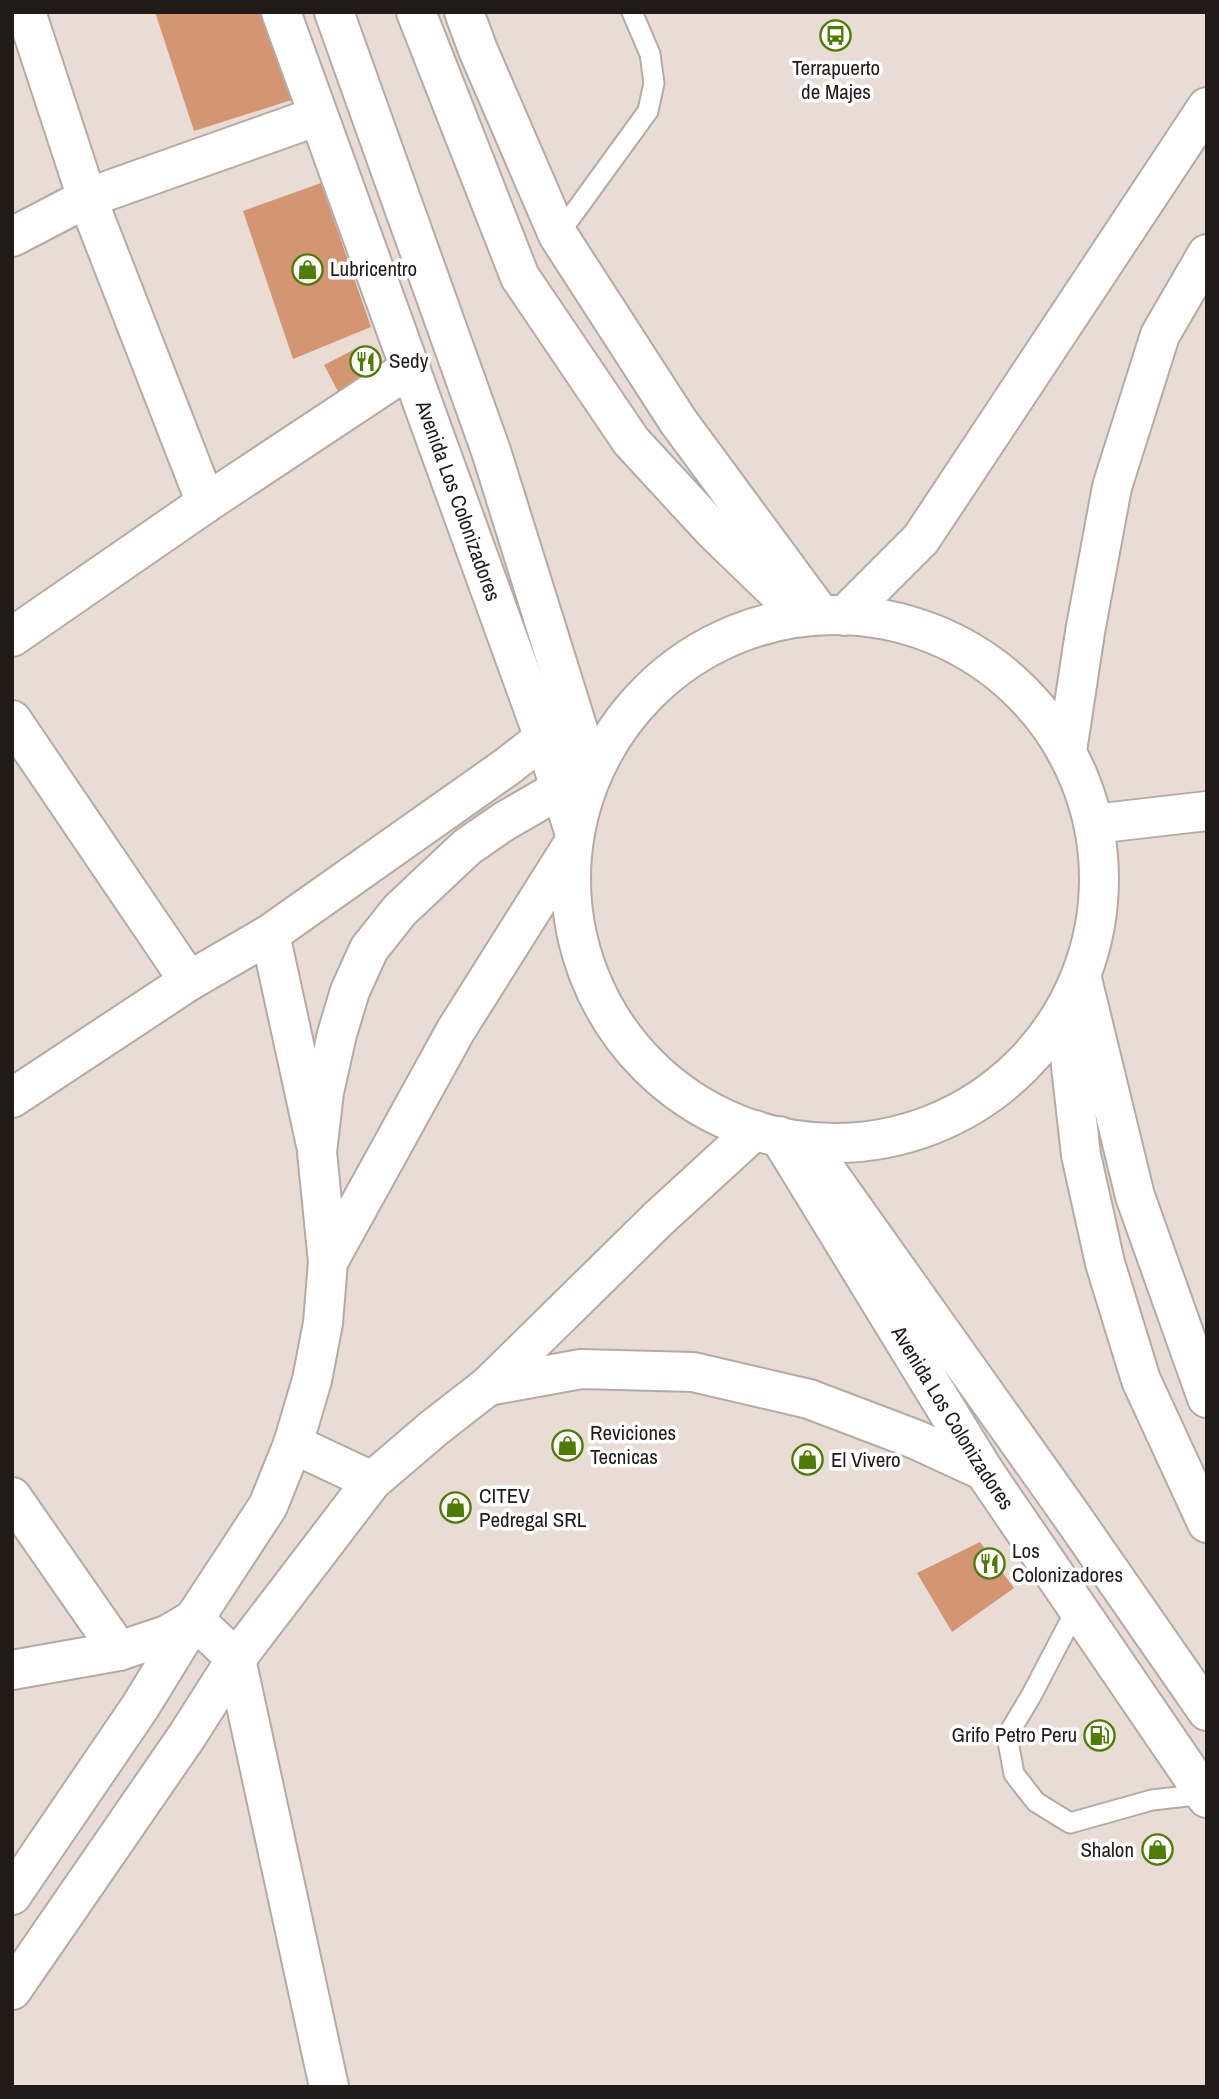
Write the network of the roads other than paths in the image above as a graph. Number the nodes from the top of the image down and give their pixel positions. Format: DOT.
graph roads {
  1 [pos="26,12"];
  2 [pos="281,12"];
  3 [pos="334,12"];
  4 [pos="416,12"];
  5 [pos="464,12"];
  6 [pos="632,12"];
  7 [pos="1207,107"];
  8 [pos="318,116"];
  9 [pos="87,198"];
  10 [pos="558,235"];
  11 [pos="12,237"];
  12 [pos="1207,254"];
  13 [pos="410,368"];
  14 [pos="206,503"];
  15 [pos="823,616"];
  16 [pos="12,637"];
  17 [pos="12,720"];
  18 [pos="544,738"];
  19 [pos="1067,751"];
  20 [pos="576,780"];
  21 [pos="1207,811"];
  22 [pos="1094,824"];
  23 [pos="572,840"];
  24 [pos="270,934"];
  25 [pos="189,981"];
  26 [pos="1074,993"];
  27 [pos="12,1098"];
  28 [pos="780,1136"];
  29 [pos="317,1152"];
  30 [pos="328,1262"];
  31 [pos="488,1386"];
  32 [pos="1207,1398"];
  33 [pos="293,1444"];
  34 [pos="984,1471"];
  35 [pos="372,1481"];
  36 [pos="12,1497"];
  37 [pos="1207,1523"];
  38 [pos="1077,1608"];
  39 [pos="194,1619"];
  40 [pos="119,1651"];
  41 [pos="236,1659"];
  42 [pos="12,1670"];
  43 [pos="1207,1711"];
  44 [pos="1206,1796"];
  45 [pos="12,1895"];
  46 [pos="12,1990"];
  47 [pos="329,2087"];
  1 -- 9 [label="street"];
  2 -- 8 [label="street, Avenida Los Colonizadores"];
  3 -- 20 [label="street, Avenida Los Colonizadores"];
  4 -- 15 [label="street"];
  5 -- 10 [label="street"];
  6 -- 10 [label="lane"];
  7 -- 15 [label="street"];
  8 -- 9 [label="street"];
  8 -- 13 [label="street, Avenida Los Colonizadores"];
  9 -- 11 [label="street"];
  9 -- 14 [label="street"];
  10 -- 15 [label="street"];
  12 -- 19 [label="street"];
  13 -- 14 [label="street"];
  13 -- 18 [label="street, Avenida Los Colonizadores"];
  14 -- 16 [label="street"];
  15 -- 19 [label="street"];
  15 -- 20 [label="street"];
  17 -- 25 [label="street"];
  18 -- 20 [label="street, Avenida Los Colonizadores"];
  18 -- 24 [label="street"];
  19 -- 22 [label="street"];
  20 -- 23 [label="street"];
  20 -- 29 [label="street"];
  21 -- 22 [label="street"];
  22 -- 26 [label="street"];
  23 -- 28 [label="street"];
  23 -- 30 [label="street"];
  24 -- 25 [label="street"];
  24 -- 29 [label="street"];
  25 -- 27 [label="street"];
  26 -- 28 [label="street"];
  26 -- 32 [label="street"];
  26 -- 37 [label="street"];
  28 -- 31 [label="street"];
  28 -- 34 [label="street, Avenida Los Colonizadores"];
  28 -- 43 [label="street, Avenida Los Colonizadores"];
  29 -- 30 [label="street"];
  30 -- 33 [label="street"];
  31 -- 34 [label="street"];
  31 -- 35 [label="street"];
  33 -- 35 [label="street"];
  33 -- 39 [label="street"];
  34 -- 38 [label="street, Avenida Los Colonizadores"];
  35 -- 41 [label="street"];
  36 -- 40 [label="street"];
  38 -- 44 [label="street, Avenida Los Colonizadores"];
  38 -- 44 [label="lane"];
  39 -- 40 [label="street"];
  39 -- 41 [label="street"];
  39 -- 45 [label="street"];
  40 -- 42 [label="street"];
  41 -- 46 [label="street"];
  41 -- 47 [label="street"];
}
